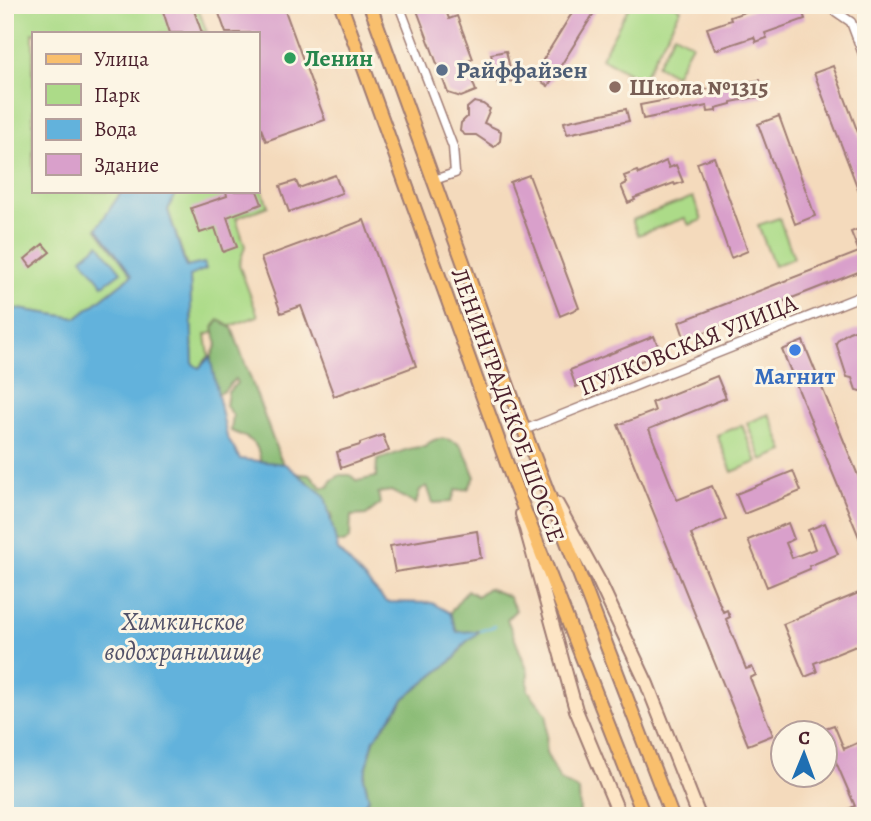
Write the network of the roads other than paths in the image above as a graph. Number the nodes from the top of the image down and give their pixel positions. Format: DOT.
graph roads {
  1 [pos="341,5"];
  2 [pos="370,5"];
  3 [pos="399,5"];
  4 [pos="832,5"];
  5 [pos="866,62"];
  6 [pos="434,180"];
  7 [pos="866,294"];
  8 [pos="524,430"];
  9 [pos="542,476"];
  10 [pos="515,486"];
  11 [pos="620,816"];
  12 [pos="644,816"];
  13 [pos="672,816"];
  14 [pos="699,816"];
  1 -- 10 [label="main road, ЛЕНИНГРАДСКОЕ ШОССЕ"];
  2 -- 6 [label="main road, ЛЕНИНГРАДСКОЕ ШОССЕ"];
  3 -- 6 [label="street"];
  4 -- 5 [label="street"];
  6 -- 8 [label="main road, ЛЕНИНГРАДСКОЕ ШОССЕ"];
  7 -- 8 [label="street, ПУЛКОВСКАЯ УЛИЦА"];
  8 -- 9 [label="main road, ЛЕНИНГРАДСКОЕ ШОССЕ"];
  9 -- 13 [label="main road, ЛЕНИНГРАДСКОЕ ШОССЕ"];
  9 -- 14 [label="main road"];
  10 -- 11 [label="main road"];
  10 -- 12 [label="main road, ЛЕНИНГРАДСКОЕ ШОССЕ"];
}
